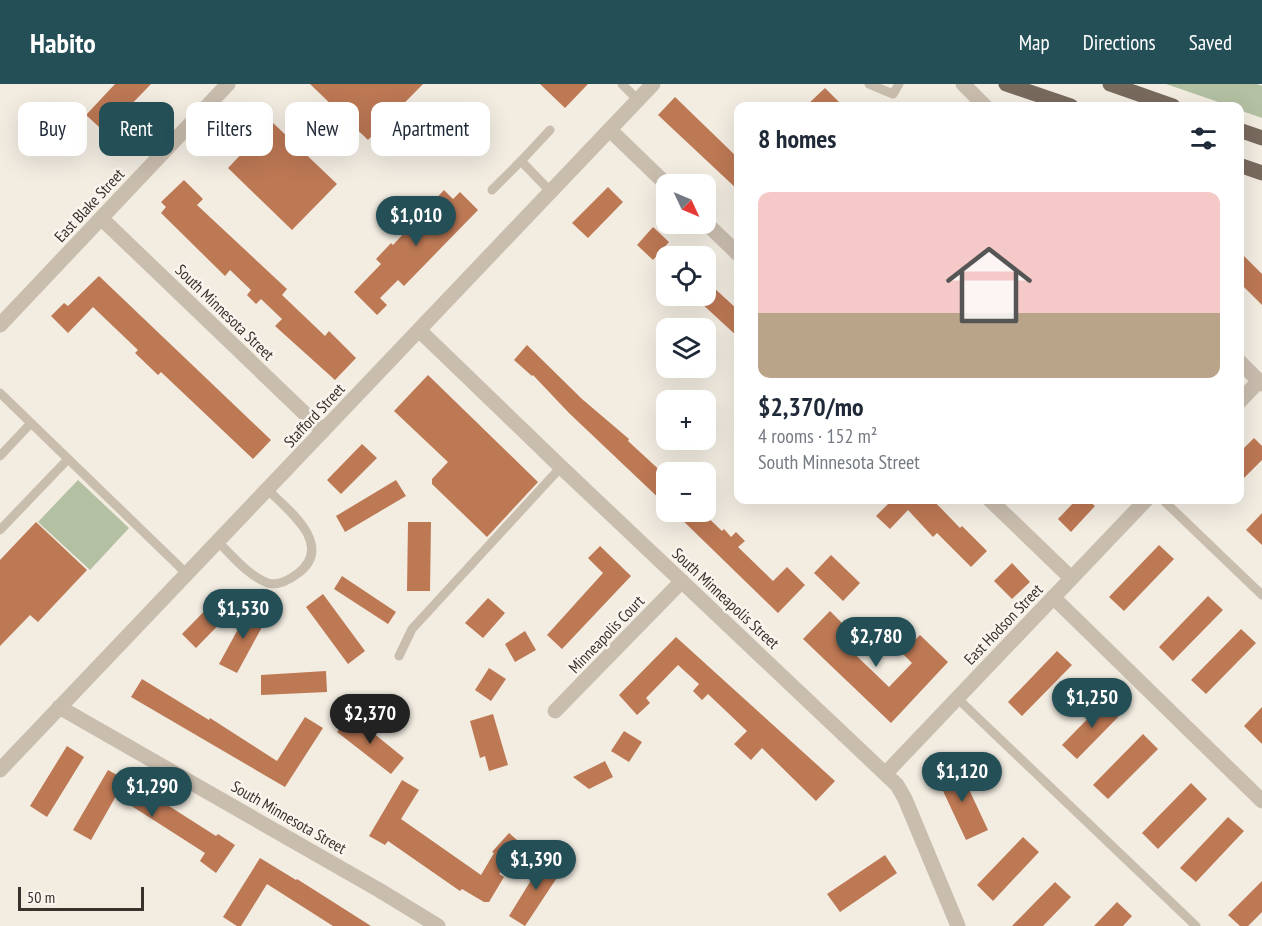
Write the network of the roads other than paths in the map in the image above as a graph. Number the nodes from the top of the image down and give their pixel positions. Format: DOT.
graph roads {
  1 [pos="228,84"];
  2 [pos="622,84"];
  3 [pos="653,84"];
  4 [pos="869,84"];
  5 [pos="898,84"];
  6 [pos="963,84"];
  7 [pos="1006,84"];
  8 [pos="1110,84"];
  9 [pos="638,100"];
  10 [pos="981,102"];
  11 [pos="1059,102"];
  12 [pos="1162,102"];
  13 [pos="550,130"];
  14 [pos="610,130"];
  15 [pos="1244,132"];
  16 [pos="1262,138"];
  17 [pos="520,161"];
  18 [pos="1244,167"];
  19 [pos="1262,173"];
  20 [pos="656,174"];
  21 [pos="492,190"];
  22 [pos="550,191"];
  23 [pos="101,218"];
  24 [pos="716,233"];
  25 [pos="734,250"];
  26 [pos="0,325"];
  27 [pos="419,330"];
  28 [pos="1244,366"];
  29 [pos="1260,383"];
  30 [pos="0,393"];
  31 [pos="1244,397"];
  32 [pos="31,423"];
  33 [pos="323,431"];
  34 [pos="0,456"];
  35 [pos="68,459"];
  36 [pos="561,467"];
  37 [pos="268,490"];
  38 [pos="994,504"];
  39 [pos="1142,504"];
  40 [pos="1167,504"];
  41 [pos="0,530"];
  42 [pos="218,542"];
  43 [pos="187,574"];
  44 [pos="1071,578"];
  45 [pos="682,581"];
  46 [pos="1262,595"];
  47 [pos="1053,597"];
  48 [pos="399,656"];
  49 [pos="957,698"];
  50 [pos="59,707"];
  51 [pos="555,711"];
  52 [pos="0,770"];
  53 [pos="886,773"];
  54 [pos="1262,801"];
  55 [pos="438,926"];
  56 [pos="958,926"];
  57 [pos="1196,926"];
  1 -- 23 [label="street, East Blake Street"];
  2 -- 9 [label="lane"];
  3 -- 9 [label="street, Stafford Street"];
  4 -- 5 [label="lane"];
  6 -- 10 [label="street"];
  7 -- 11 [label="main road"];
  8 -- 12 [label="main road"];
  9 -- 14 [label="street, Stafford Street"];
  13 -- 17 [label="lane"];
  14 -- 20 [label="street"];
  14 -- 22 [label="street, Stafford Street"];
  15 -- 16 [label="main road"];
  17 -- 21 [label="lane"];
  17 -- 22 [label="lane"];
  18 -- 19 [label="main road"];
  22 -- 27 [label="street, Stafford Street"];
  23 -- 26 [label="street, East Blake Street"];
  23 -- 33 [label="street, South Minnesota Street"];
  24 -- 25 [label="street"];
  27 -- 33 [label="street, Stafford Street"];
  27 -- 36 [label="street, South Minneapolis Street"];
  28 -- 29 [label="street"];
  29 -- 31 [label="street"];
  30 -- 32 [label="lane"];
  32 -- 34 [label="lane"];
  32 -- 35 [label="lane"];
  33 -- 37 [label="street, Stafford Street"];
  35 -- 41 [label="lane"];
  35 -- 43 [label="lane"];
  36 -- 45 [label="street, South Minneapolis Street"];
  36 -- 48 [label="lane"];
  37 -- 42 [label="street, Stafford Street"];
  37 -- 42 [label="lane"];
  38 -- 44 [label="street"];
  39 -- 44 [label="street, East Hodson Street"];
  40 -- 46 [label="lane"];
  42 -- 43 [label="street, Stafford Street"];
  43 -- 50 [label="street, Stafford Street"];
  44 -- 47 [label="street, East Hodson Street"];
  45 -- 51 [label="street, Minneapolis Court"];
  45 -- 53 [label="street, South Minneapolis Street"];
  47 -- 49 [label="street, East Hodson Street"];
  47 -- 54 [label="street"];
  49 -- 53 [label="street, East Hodson Street"];
  49 -- 57 [label="lane"];
  50 -- 52 [label="street, Stafford Street"];
  50 -- 55 [label="street, South Minnesota Street"];
  53 -- 56 [label="street, South Minneapolis Street"];
}
